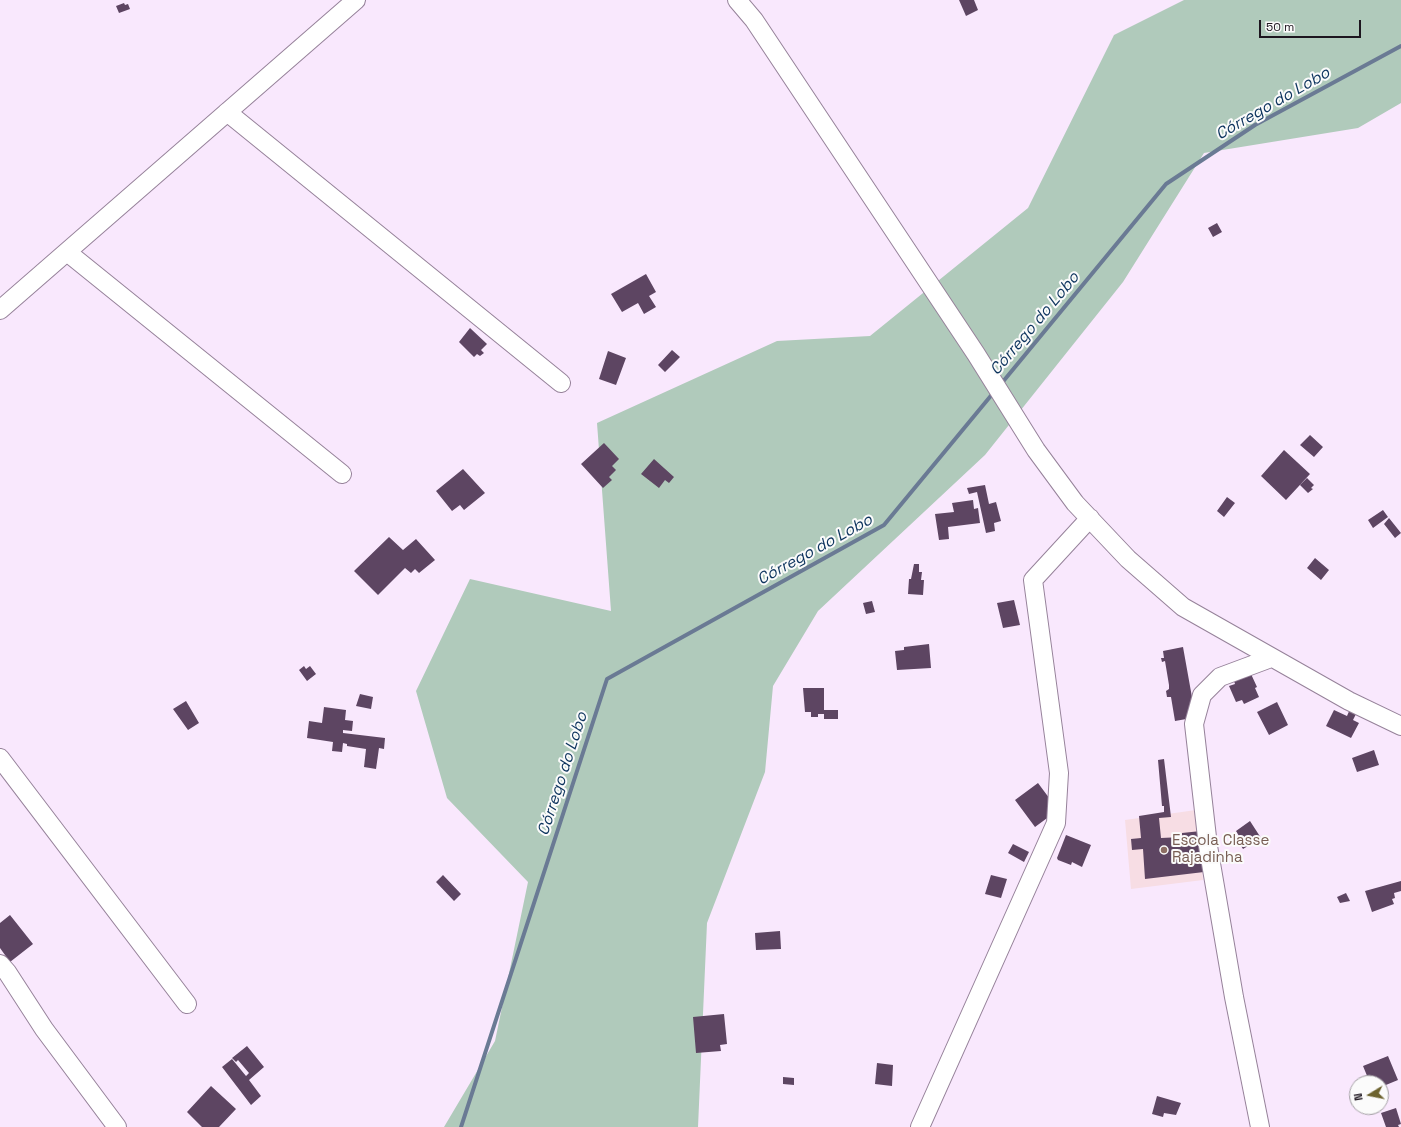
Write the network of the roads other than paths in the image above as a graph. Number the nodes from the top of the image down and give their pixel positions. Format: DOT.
graph roads {
  1 [pos="356,0"];
  2 [pos="737,0"];
  3 [pos="227,112"];
  4 [pos="67,252"];
  5 [pos="0,310"];
  6 [pos="561,383"];
  7 [pos="342,474"];
  8 [pos="1090,518"];
  9 [pos="1271,658"];
  10 [pos="1401,726"];
  11 [pos="0,758"];
  12 [pos="0,964"];
  13 [pos="186,1004"];
  14 [pos="117,1127"];
  15 [pos="920,1127"];
  16 [pos="1260,1127"];
  1 -- 3 [label="street"];
  2 -- 8 [label="street"];
  3 -- 4 [label="street"];
  3 -- 6 [label="street"];
  4 -- 5 [label="street"];
  4 -- 7 [label="street"];
  8 -- 9 [label="street"];
  8 -- 15 [label="street"];
  9 -- 10 [label="street"];
  9 -- 16 [label="street"];
  11 -- 13 [label="street"];
  12 -- 14 [label="street"];
}
